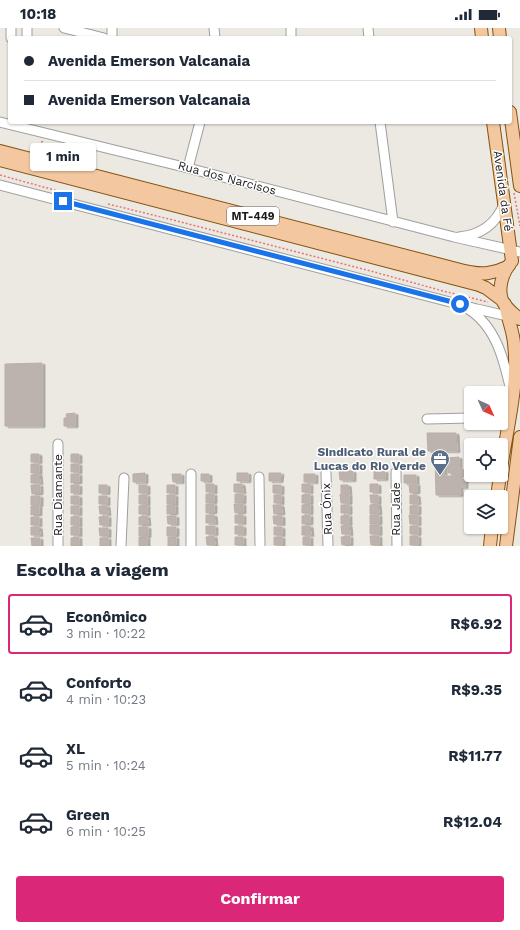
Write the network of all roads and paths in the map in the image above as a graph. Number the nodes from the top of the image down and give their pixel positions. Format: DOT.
graph roads {
  1 [pos="64,28"];
  2 [pos="96,36"];
  3 [pos="199,124"];
  4 [pos="380,124"];
  5 [pos="493,124"];
  6 [pos="512,124"];
  7 [pos="26,125"];
  8 [pos="1,158"];
  9 [pos="188,168"];
  10 [pos="0,175"];
  11 [pos="0,185"];
  12 [pos="520,186"];
  13 [pos="64,193"];
  14 [pos="102,203"];
  15 [pos="505,203"];
  16 [pos="393,222"];
  17 [pos="454,238"];
  18 [pos="514,257"];
  19 [pos="499,302"];
  20 [pos="460,304"];
  21 [pos="508,316"];
  22 [pos="520,319"];
  23 [pos="512,399"];
  24 [pos="508,410"];
  25 [pos="464,418"];
  26 [pos="426,419"];
  27 [pos="520,437"];
  28 [pos="58,444"];
  29 [pos="396,472"];
  30 [pos="326,473"];
  31 [pos="191,474"];
  32 [pos="259,477"];
  33 [pos="124,478"];
  34 [pos="491,534"];
  35 [pos="58,546"];
  36 [pos="121,546"];
  37 [pos="191,546"];
  38 [pos="260,546"];
  39 [pos="328,546"];
  40 [pos="396,546"];
  41 [pos="490,546"];
  42 [pos="493,546"];
  43 [pos="500,546"];
  44 [pos="506,546"];
  1 -- 2 [label="street"];
  3 -- 9 [label="street"];
  4 -- 16 [label="street"];
  5 -- 15 [label="main road, Avenida da Fé"];
  6 -- 12 [label="main road, Avenida da Fé"];
  7 -- 9 [label="street, Rua dos Narcisos"];
  8 -- 18 [label="main road, MT-449"];
  8 -- 19 [label="main road, MT-449"];
  9 -- 16 [label="street, Rua dos Narcisos"];
  10 -- 13 [label="path"];
  11 -- 20 [label="street"];
  14 -- 19 [label="path"];
  15 -- 17 [label="street, Rua dos Narcisos"];
  15 -- 18 [label="main road, Avenida da Fé"];
  16 -- 17 [label="street, Rua dos Narcisos"];
  17 -- 18 [label="street, Rua dos Narcisos"];
  18 -- 19 [label="main road"];
  19 -- 21 [label="main road"];
  19 -- 22 [label="main road, MT-449"];
  20 -- 21 [label="street"];
  20 -- 23 [label="street"];
  21 -- 22 [label="street"];
  21 -- 23 [label="main road"];
  23 -- 24 [label="main road"];
  25 -- 26 [label="street"];
  27 -- 44 [label="main road"];
  28 -- 35 [label="street, Rua Diamante"];
  29 -- 40 [label="street, Rua Jade"];
  30 -- 39 [label="street, Rua Ónix"];
  31 -- 37 [label="street"];
  32 -- 38 [label="street"];
  33 -- 36 [label="street"];
  34 -- 41 [label="main road"];
  42 -- 43 [label="main road"];
}
